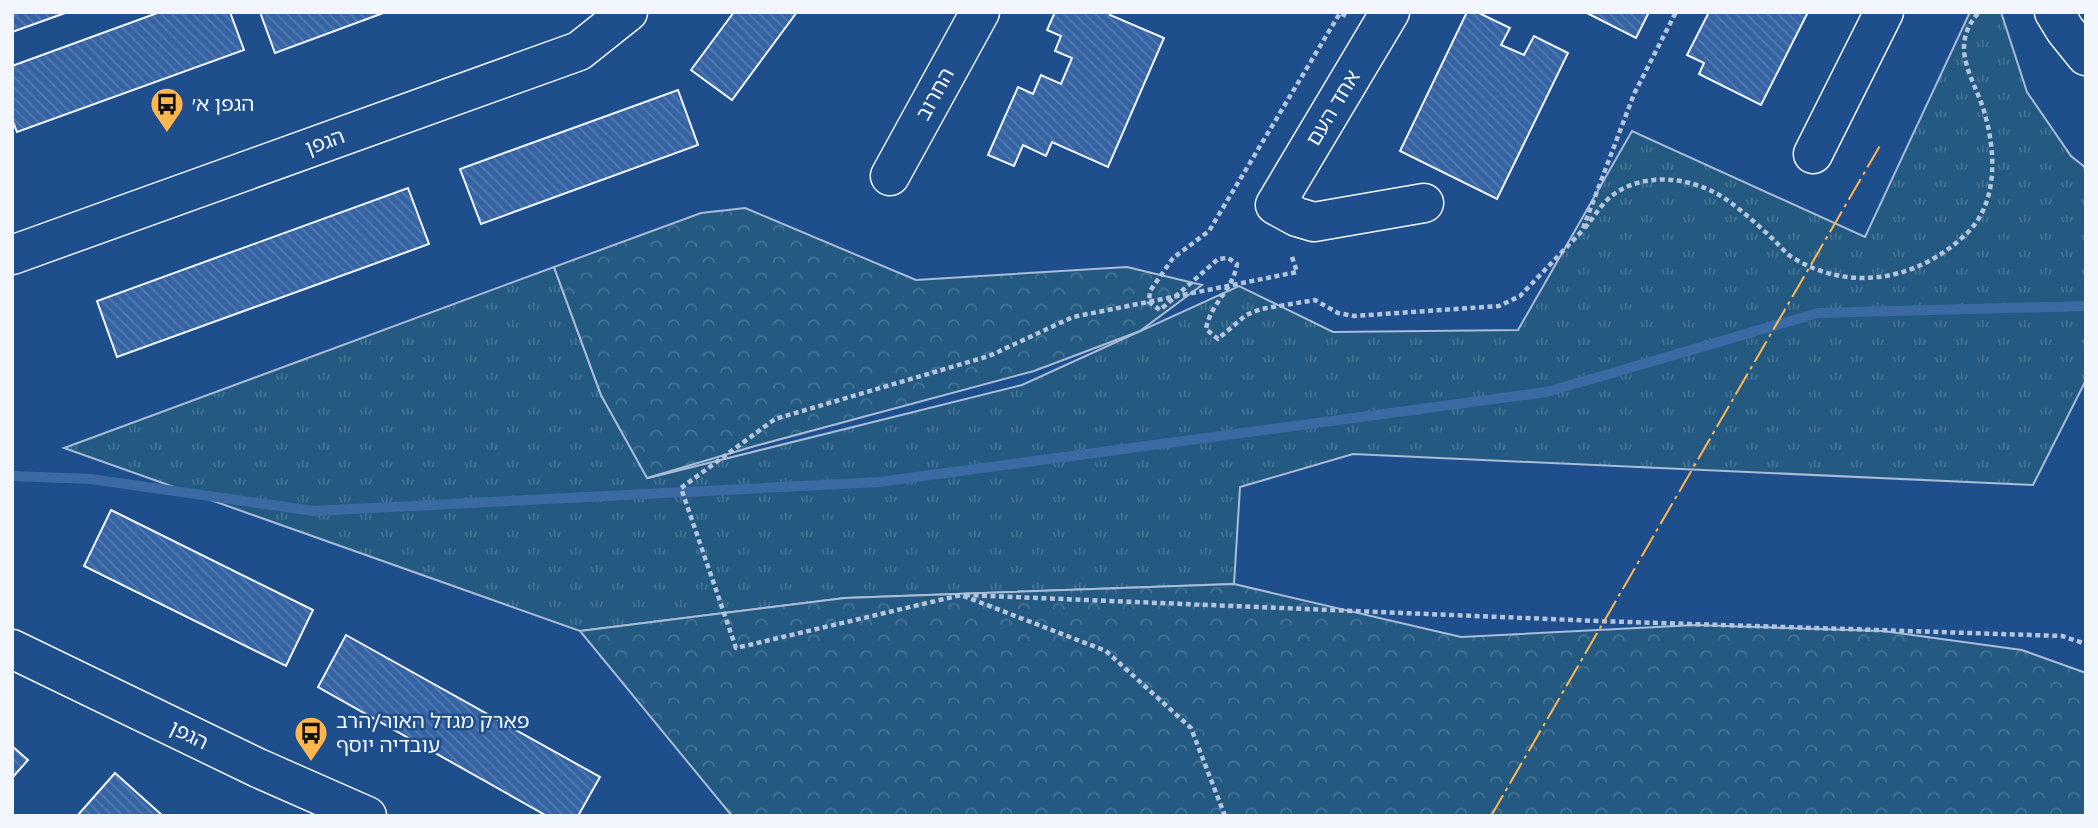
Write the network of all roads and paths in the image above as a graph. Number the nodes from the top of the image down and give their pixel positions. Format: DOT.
graph roads {
  1 [pos="628,12"];
  2 [pos="980,12"];
  3 [pos="1390,12"];
  4 [pos="1884,12"];
  5 [pos="1979,12"];
  6 [pos="2054,12"];
  7 [pos="2086,55"];
  8 [pos="1813,154"];
  9 [pos="890,176"];
  10 [pos="1424,203"];
  11 [pos="1275,205"];
  12 [pos="1582,231"];
  13 [pos="12,255"];
  14 [pos="961,595"];
  15 [pos="2086,644"];
  16 [pos="12,649"];
  17 [pos="367,816"];
  18 [pos="1225,816"];
  1 -- 13 [label="street, הגפן"];
  2 -- 9 [label="street, החרוב"];
  3 -- 11 [label="street, אחד העם"];
  4 -- 8 [label="street"];
  5 -- 12 [label="path"];
  6 -- 7 [label="street"];
  10 -- 11 [label="street"];
  11 -- 14 [label="path"];
  14 -- 15 [label="path"];
  14 -- 18 [label="path"];
  16 -- 17 [label="street, הגפן"];
}
